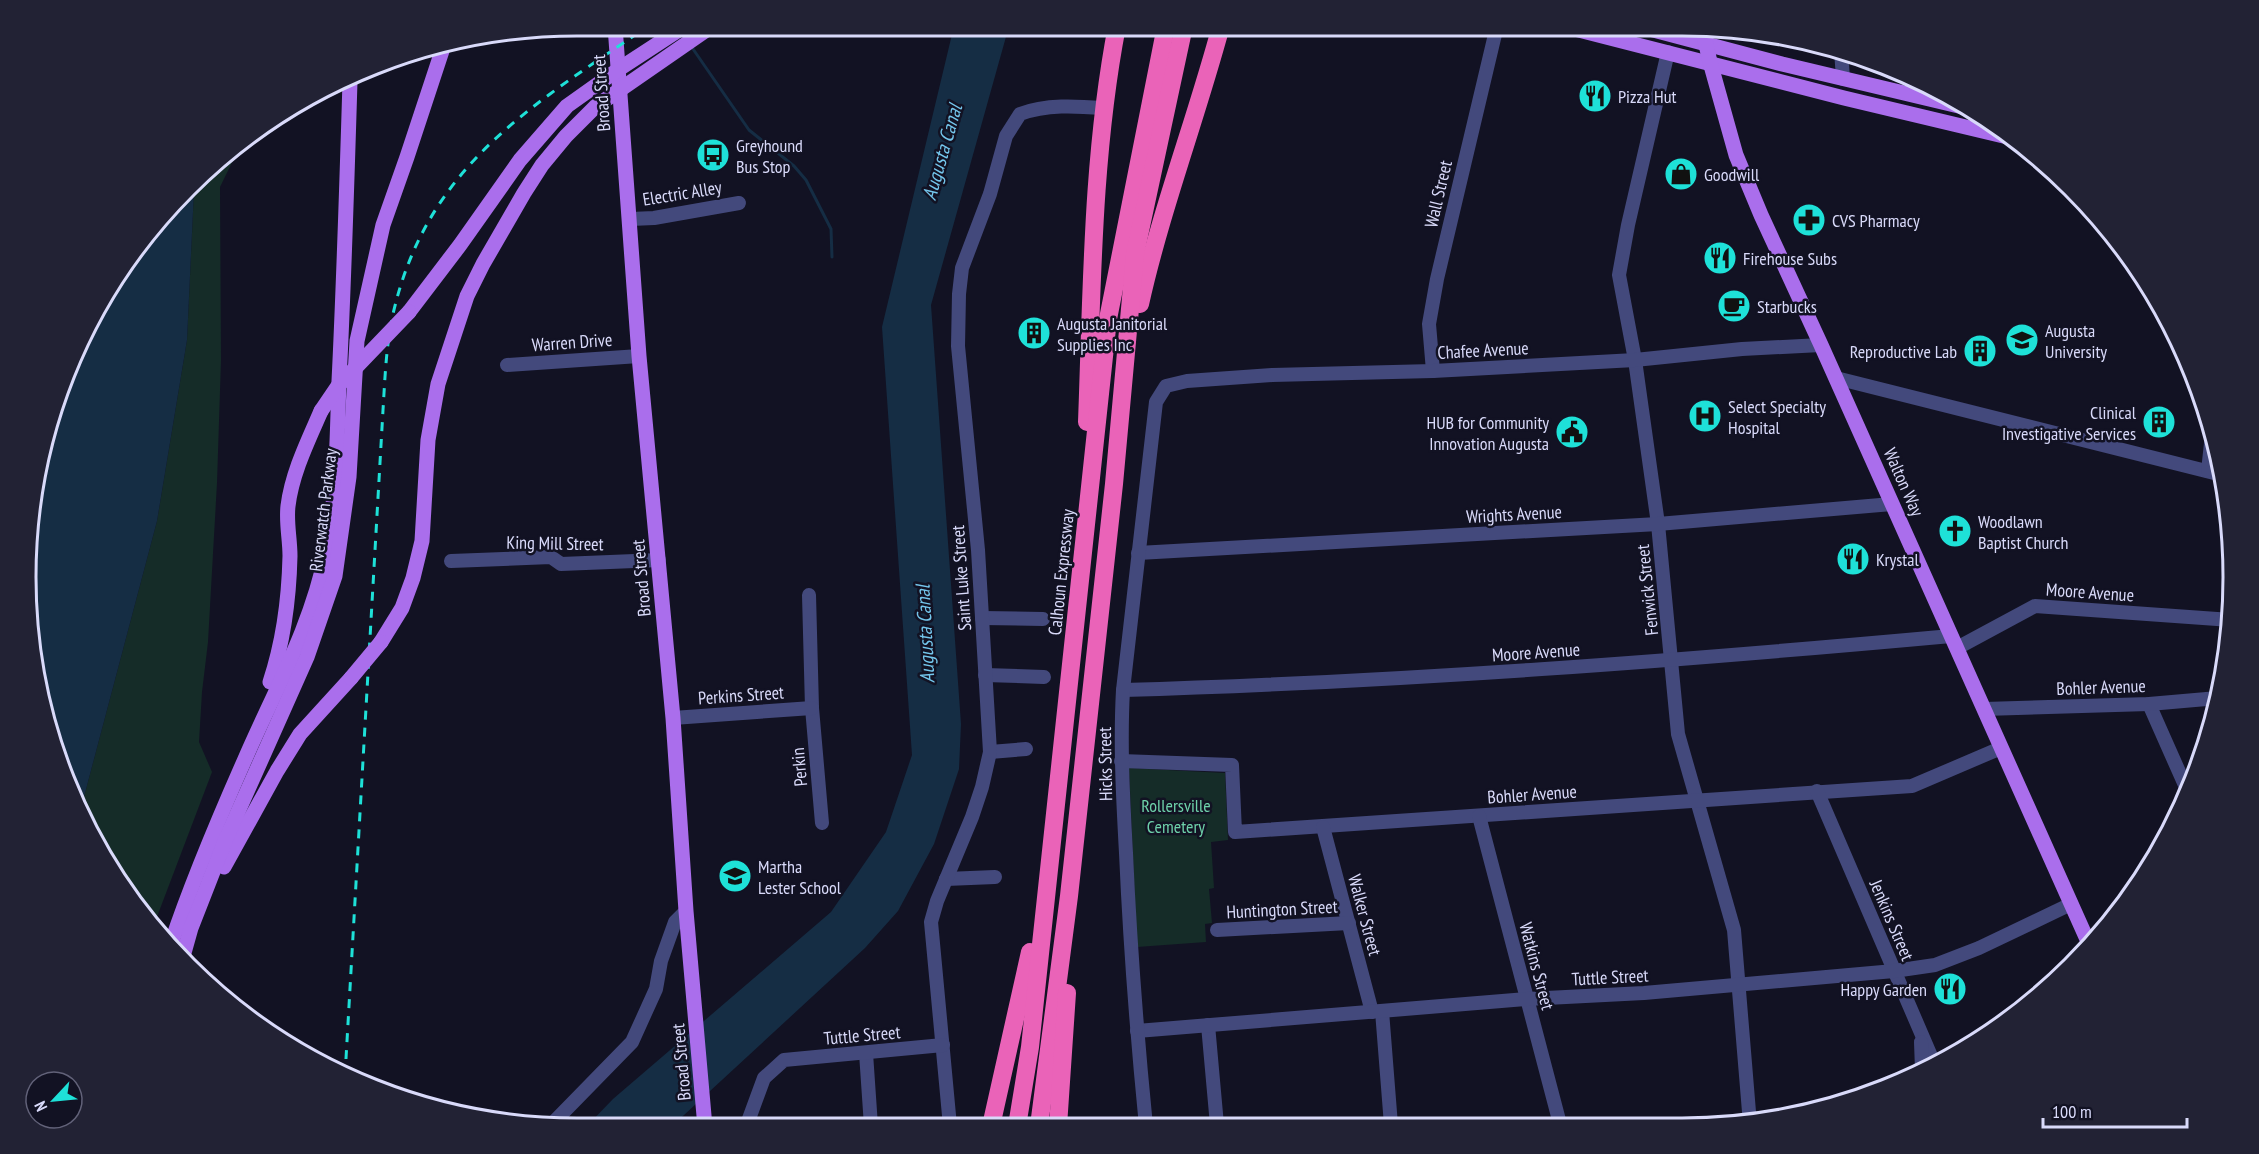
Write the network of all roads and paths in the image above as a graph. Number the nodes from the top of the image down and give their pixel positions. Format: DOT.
graph roads {
  1 [pos="616,36"];
  2 [pos="669,36"];
  3 [pos="698,36"];
  4 [pos="1115,36"];
  5 [pos="1164,36"];
  6 [pos="1182,36"];
  7 [pos="1218,36"];
  8 [pos="1495,36"];
  9 [pos="1603,36"];
  10 [pos="1677,36"];
  11 [pos="1705,37"];
  12 [pos="1706,44"];
  13 [pos="1668,52"];
  14 [pos="440,53"];
  15 [pos="1841,60"];
  16 [pos="1710,63"];
  17 [pos="619,69"];
  18 [pos="1842,79"];
  19 [pos="350,86"];
  20 [pos="620,90"];
  21 [pos="1940,102"];
  22 [pos="1104,108"];
  23 [pos="1991,133"];
  24 [pos="739,203"];
  25 [pos="631,219"];
  26 [pos="1821,345"];
  27 [pos="639,356"];
  28 [pos="1635,360"];
  29 [pos="507,365"];
  30 [pos="1433,371"];
  31 [pos="1124,373"];
  32 [pos="1836,378"];
  33 [pos="1156,402"];
  34 [pos="2213,473"];
  35 [pos="1892,504"];
  36 [pos="1658,525"];
  37 [pos="1138,553"];
  38 [pos="659,560"];
  39 [pos="451,561"];
  40 [pos="809,595"];
  41 [pos="1079,601"];
  42 [pos="982,618"];
  43 [pos="1043,619"];
  44 [pos="2221,619"];
  45 [pos="1954,642"];
  46 [pos="1672,661"];
  47 [pos="985,675"];
  48 [pos="1044,677"];
  49 [pos="1123,690"];
  50 [pos="2209,699"];
  51 [pos="2149,704"];
  52 [pos="812,708"];
  53 [pos="1984,709"];
  54 [pos="673,718"];
  55 [pos="2001,748"];
  56 [pos="1026,749"];
  57 [pos="990,752"];
  58 [pos="1121,761"];
  59 [pos="242,765"];
  60 [pos="1082,774"];
  61 [pos="2183,781"];
  62 [pos="1817,791"];
  63 [pos="1697,801"];
  64 [pos="1479,816"];
  65 [pos="822,823"];
  66 [pos="1323,827"];
  67 [pos="1051,856"];
  68 [pos="995,877"];
  69 [pos="946,879"];
  70 [pos="2072,904"];
  71 [pos="686,911"];
  72 [pos="1349,923"];
  73 [pos="191,928"];
  74 [pos="1217,930"];
  75 [pos="173,937"];
  76 [pos="2086,937"];
  77 [pos="185,950"];
  78 [pos="1894,971"];
  79 [pos="1739,984"];
  80 [pos="1527,999"];
  81 [pos="1377,1012"];
  82 [pos="1209,1025"];
  83 [pos="1137,1031"];
  84 [pos="1920,1031"];
  85 [pos="943,1045"];
  86 [pos="866,1053"];
  87 [pos="1931,1057"];
  88 [pos="1922,1062"];
  89 [pos="1749,1113"];
  90 [pos="558,1117"];
  91 [pos="705,1118"];
  92 [pos="749,1118"];
  93 [pos="870,1118"];
  94 [pos="949,1118"];
  95 [pos="993,1118"];
  96 [pos="1018,1118"];
  97 [pos="1040,1118"];
  98 [pos="1059,1118"];
  99 [pos="1145,1118"];
  100 [pos="1216,1118"];
  101 [pos="1390,1118"];
  102 [pos="1558,1118"];
  1 -- 17 [label="main road, Broad Street"];
  2 -- 17 [label="main road"];
  3 -- 20 [label="main road"];
  4 -- 22 [label="highway"];
  5 -- 41 [label="highway, Calhoun Expressway"];
  6 -- 31 [label="highway"];
  7 -- 31 [label="highway"];
  8 -- 30 [label="street, Wall Street"];
  9 -- 13 [label="main road"];
  10 -- 12 [label="main road"];
  11 -- 12 [label="main road, Walton Way"];
  12 -- 16 [label="main road, Walton Way"];
  12 -- 18 [label="main road"];
  13 -- 16 [label="main road"];
  13 -- 28 [label="street, Fenwick Street"];
  14 -- 73 [label="main road, Riverwatch Parkway"];
  15 -- 18 [label="street"];
  16 -- 23 [label="main road"];
  16 -- 26 [label="main road, Walton Way"];
  17 -- 20 [label="main road, Broad Street"];
  17 -- 59 [label="main road, bridge"];
  18 -- 21 [label="main road"];
  19 -- 59 [label="main road, Riverwatch Parkway"];
  20 -- 25 [label="main road, Broad Street"];
  20 -- 73 [label="main road, bridge"];
  22 -- 41 [label="highway"];
  22 -- 42 [label="street, Saint Luke Street"];
  24 -- 25 [label="street, Electric Alley"];
  25 -- 27 [label="main road, Broad Street"];
  26 -- 28 [label="street, Chafee Avenue"];
  26 -- 32 [label="main road, Walton Way"];
  27 -- 29 [label="street, Warren Drive"];
  27 -- 38 [label="main road, Broad Street"];
  28 -- 30 [label="street, Chafee Avenue"];
  28 -- 36 [label="street, Fenwick Street"];
  30 -- 33 [label="street, Chafee Avenue"];
  31 -- 60 [label="highway"];
  32 -- 34 [label="street"];
  32 -- 35 [label="main road, Walton Way"];
  33 -- 37 [label="street, Hicks Street"];
  35 -- 36 [label="street, Wrights Avenue"];
  35 -- 45 [label="main road, Walton Way"];
  36 -- 37 [label="street, Wrights Avenue"];
  36 -- 46 [label="street, Fenwick Street"];
  37 -- 49 [label="street, Hicks Street"];
  38 -- 39 [label="street, King Mill Street"];
  38 -- 54 [label="main road, Broad Street"];
  40 -- 52 [label="street, Perkin"];
  41 -- 67 [label="highway, Calhoun Expressway"];
  42 -- 43 [label="street"];
  42 -- 47 [label="street, Saint Luke Street"];
  44 -- 45 [label="street, Moore Avenue"];
  45 -- 46 [label="street, Moore Avenue"];
  45 -- 53 [label="main road, Walton Way"];
  46 -- 49 [label="street, Moore Avenue"];
  46 -- 63 [label="street, Fenwick Street"];
  47 -- 48 [label="street"];
  47 -- 57 [label="street, Saint Luke Street"];
  49 -- 58 [label="street, Hicks Street"];
  50 -- 51 [label="street, Bohler Avenue"];
  51 -- 53 [label="street, Bohler Avenue"];
  51 -- 61 [label="street"];
  52 -- 54 [label="street, Perkins Street"];
  52 -- 65 [label="street, Perkin"];
  53 -- 55 [label="main road, Walton Way"];
  54 -- 71 [label="main road, Broad Street"];
  55 -- 62 [label="street, Bohler Avenue"];
  55 -- 70 [label="main road, Walton Way"];
  56 -- 57 [label="street"];
  57 -- 69 [label="street, Saint Luke Street"];
  58 -- 66 [label="street, Bohler Avenue"];
  58 -- 83 [label="street, Hicks Street"];
  59 -- 75 [label="main road, Riverwatch Parkway"];
  60 -- 97 [label="highway"];
  60 -- 98 [label="highway"];
  62 -- 63 [label="street, Bohler Avenue"];
  62 -- 78 [label="street, Jenkins Street"];
  63 -- 64 [label="street, Bohler Avenue"];
  63 -- 79 [label="street, Fenwick Street"];
  64 -- 66 [label="street, Bohler Avenue"];
  64 -- 80 [label="street, Watkins Street"];
  66 -- 72 [label="street, Walker Street"];
  67 -- 95 [label="highway"];
  67 -- 96 [label="highway, Calhoun Expressway"];
  68 -- 69 [label="street"];
  69 -- 85 [label="street, Saint Luke Street"];
  70 -- 76 [label="main road, Walton Way"];
  70 -- 78 [label="street, Tuttle Street"];
  71 -- 90 [label="street"];
  71 -- 91 [label="main road, Broad Street"];
  72 -- 74 [label="street, Huntington Street"];
  72 -- 81 [label="street, Walker Street"];
  73 -- 77 [label="main road, Riverwatch Parkway"];
  78 -- 79 [label="street, Tuttle Street"];
  78 -- 84 [label="street, Jenkins Street"];
  79 -- 80 [label="street, Tuttle Street"];
  79 -- 89 [label="street, Fenwick Street"];
  80 -- 81 [label="street, Tuttle Street"];
  80 -- 102 [label="street, Watkins Street"];
  81 -- 82 [label="street, Tuttle Street"];
  81 -- 101 [label="street, Walker Street"];
  82 -- 83 [label="street, Tuttle Street"];
  82 -- 100 [label="street"];
  83 -- 99 [label="street, Hicks Street"];
  84 -- 87 [label="street, Jenkins Street"];
  84 -- 88 [label="street"];
  85 -- 86 [label="street, Tuttle Street"];
  85 -- 94 [label="street, Saint Luke Street"];
  86 -- 92 [label="street, Tuttle Street"];
  86 -- 93 [label="street"];
}
